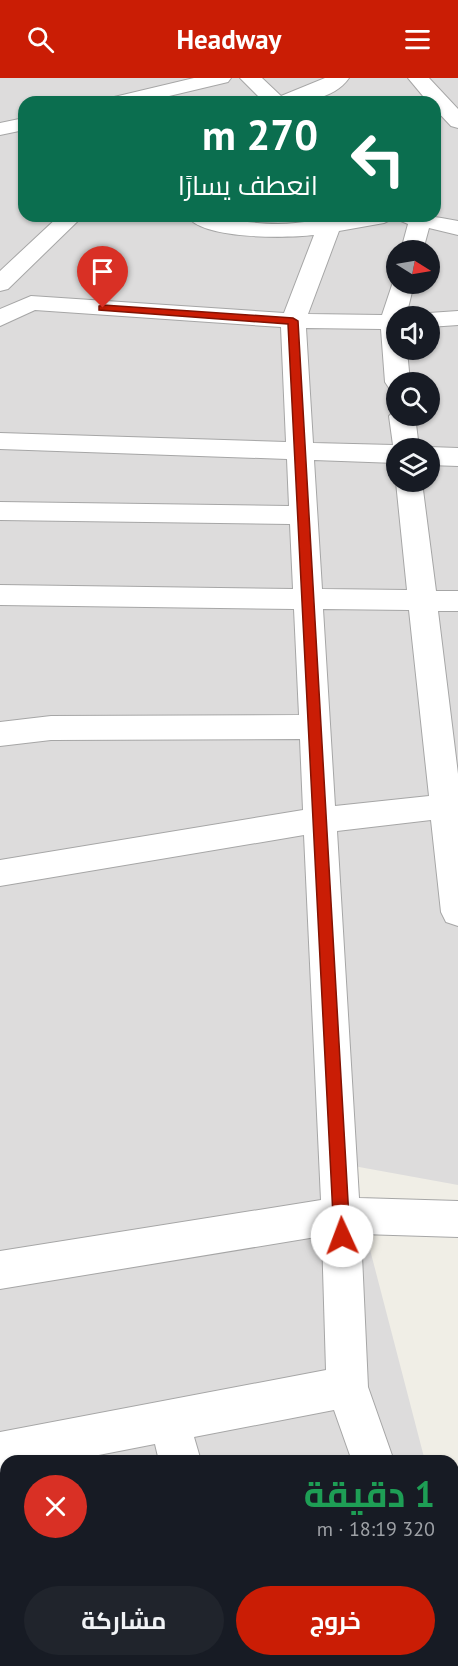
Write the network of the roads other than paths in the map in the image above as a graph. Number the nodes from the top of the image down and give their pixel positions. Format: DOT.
graph roads {
  1 [pos="221,78"];
  2 [pos="250,78"];
  3 [pos="339,78"];
  4 [pos="418,78"];
  5 [pos="143,96"];
  6 [pos="270,96"];
  7 [pos="300,96"];
  8 [pos="434,96"];
  9 [pos="441,103"];
  10 [pos="458,122"];
  11 [pos="18,125"];
  12 [pos="0,129"];
  13 [pos="66,222"];
  14 [pos="212,222"];
  15 [pos="354,222"];
  16 [pos="412,222"];
  17 [pos="433,222"];
  18 [pos="329,227"];
  19 [pos="458,228"];
  20 [pos="412,240"];
  21 [pos="0,285"];
  22 [pos="32,303"];
  23 [pos="458,318"];
  24 [pos="0,319"];
  25 [pos="440,319"];
  26 [pos="293,321"];
  27 [pos="386,322"];
  28 [pos="0,441"];
  29 [pos="300,451"];
  30 [pos="386,454"];
  31 [pos="440,456"];
  32 [pos="458,457"];
  33 [pos="410,492"];
  34 [pos="0,511"];
  35 [pos="303,514"];
  36 [pos="0,595"];
  37 [pos="308,598"];
  38 [pos="423,600"];
  39 [pos="458,601"];
  40 [pos="315,727"];
  41 [pos="0,734"];
  42 [pos="452,805"];
  43 [pos="320,820"];
  44 [pos="0,873"];
  45 [pos="458,912"];
  46 [pos="341,1215"];
  47 [pos="458,1219"];
  48 [pos="0,1270"];
  49 [pos="347,1387"];
  50 [pos="169,1420"];
  51 [pos="0,1453"];
  52 [pos="178,1455"];
  53 [pos="371,1455"];
  1 -- 5 [label="street"];
  2 -- 6 [label="street"];
  3 -- 7 [label="street"];
  4 -- 8 [label="street"];
  9 -- 10 [label="street"];
  11 -- 12 [label="street"];
  13 -- 21 [label="street"];
  14 -- 18 [label="street"];
  15 -- 18 [label="street"];
  16 -- 20 [label="street"];
  17 -- 19 [label="street"];
  18 -- 26 [label="street"];
  21 -- 22 [label="street"];
  22 -- 24 [label="street"];
  22 -- 26 [label="street"];
  23 -- 25 [label="street"];
  26 -- 27 [label="street"];
  26 -- 29 [label="street"];
  28 -- 29 [label="street"];
  29 -- 30 [label="street"];
  29 -- 35 [label="street"];
  31 -- 32 [label="street"];
  33 -- 38 [label="street"];
  34 -- 35 [label="street"];
  35 -- 37 [label="street"];
  36 -- 37 [label="street"];
  37 -- 38 [label="street"];
  37 -- 40 [label="street"];
  38 -- 39 [label="street"];
  38 -- 42 [label="street"];
  40 -- 41 [label="street"];
  40 -- 43 [label="street"];
  42 -- 43 [label="street"];
  42 -- 45 [label="street"];
  43 -- 44 [label="street"];
  43 -- 46 [label="street"];
  46 -- 47 [label="street"];
  46 -- 48 [label="street"];
  46 -- 49 [label="street"];
  49 -- 50 [label="street"];
  49 -- 53 [label="street"];
  50 -- 51 [label="street"];
  50 -- 52 [label="street"];
}
